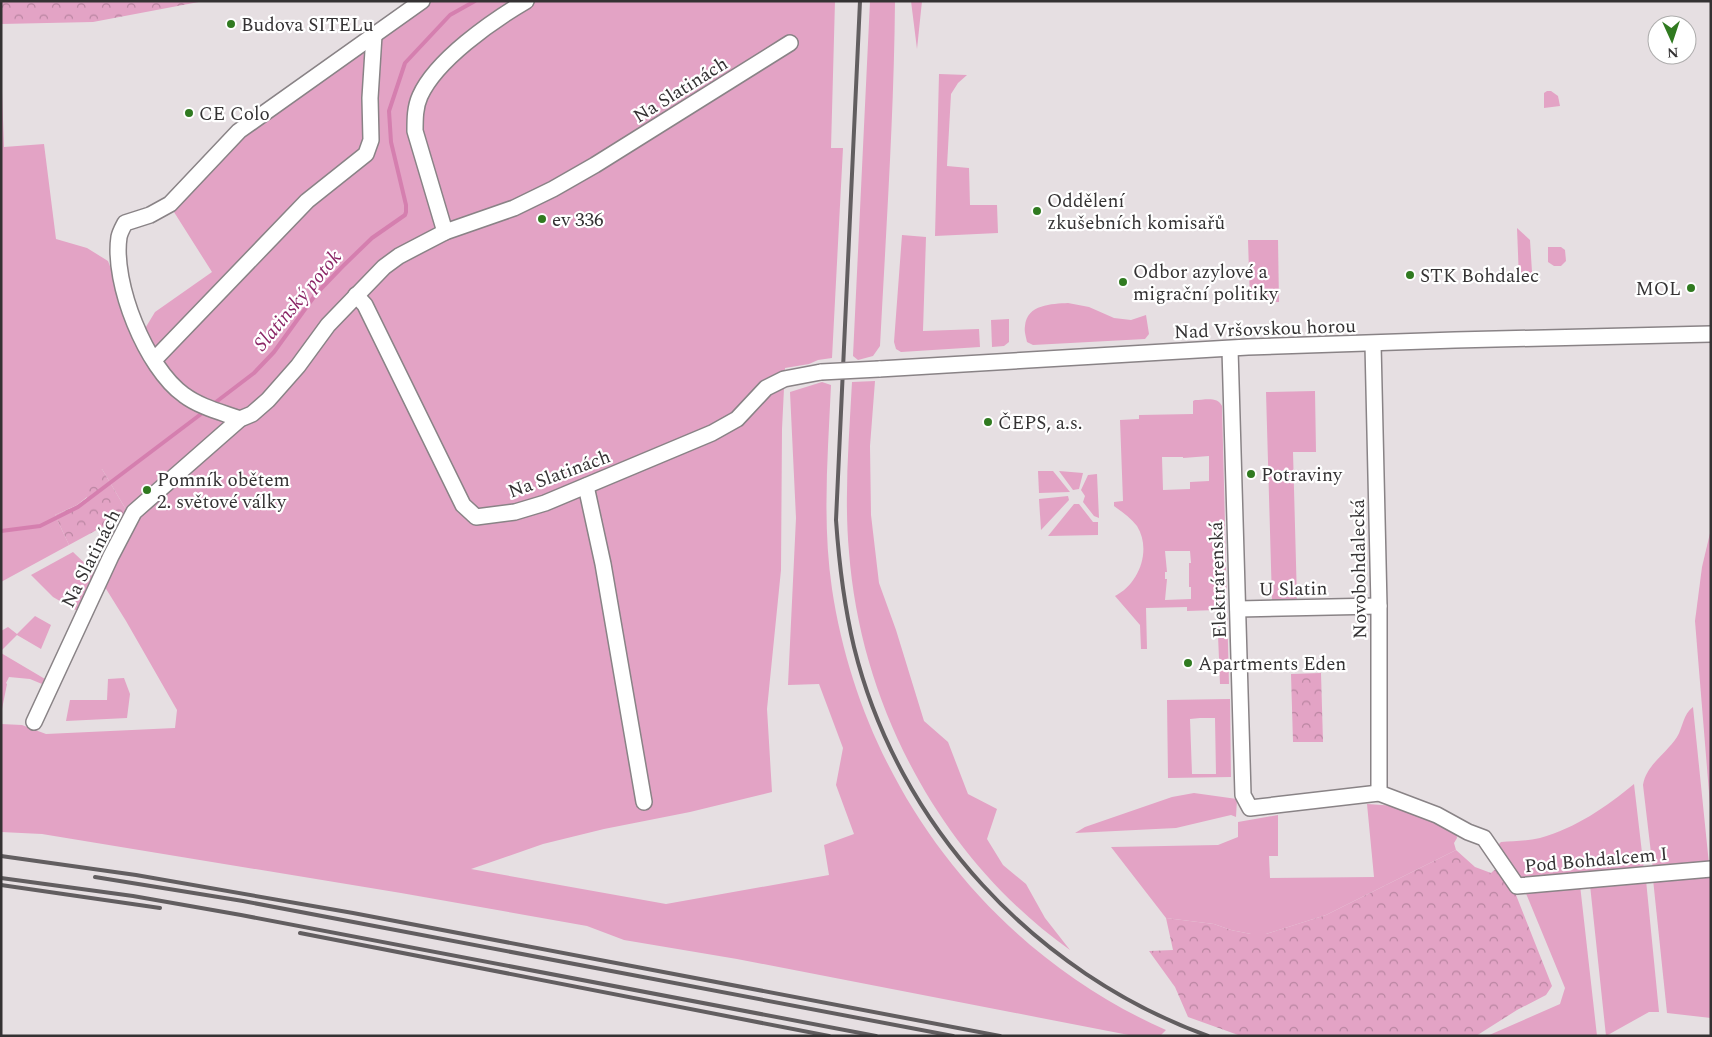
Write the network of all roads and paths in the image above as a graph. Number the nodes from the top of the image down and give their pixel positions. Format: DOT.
graph roads {
  1 [pos="422,1"];
  2 [pos="526,1"];
  3 [pos="374,35"];
  4 [pos="790,44"];
  5 [pos="445,232"];
  6 [pos="356,295"];
  7 [pos="1711,334"];
  8 [pos="1373,344"];
  9 [pos="1230,349"];
  10 [pos="154,360"];
  11 [pos="821,372"];
  12 [pos="240,419"];
  13 [pos="586,486"];
  14 [pos="1379,606"];
  15 [pos="1238,609"];
  16 [pos="34,722"];
  17 [pos="1379,793"];
  18 [pos="644,802"];
  19 [pos="1250,808"];
  20 [pos="1711,869"];
  1 -- 3 [label="street"];
  2 -- 5 [label="street"];
  3 -- 10 [label="street"];
  3 -- 10 [label="street"];
  4 -- 5 [label="street, Na Slatinách"];
  5 -- 6 [label="street, Na Slatinách"];
  6 -- 12 [label="street, Na Slatinách"];
  6 -- 13 [label="street, Na Slatinách"];
  7 -- 8 [label="street, Nad Vršovskou horou"];
  8 -- 9 [label="street, Nad Vršovskou horou"];
  8 -- 14 [label="street, Novobohdalecká"];
  9 -- 11 [label="street, Nad Vršovskou horou, bridge"];
  9 -- 15 [label="street, Elektrárenská"];
  10 -- 12 [label="street"];
  11 -- 13 [label="street, Na Slatinách"];
  12 -- 16 [label="street, Na Slatinách"];
  13 -- 18 [label="street"];
  14 -- 15 [label="street, U Slatin"];
  14 -- 17 [label="street, Novobohdalecká"];
  15 -- 19 [label="street, Elektrárenská"];
  17 -- 19 [label="street, Pod Bohdalcem I"];
  17 -- 20 [label="street, Pod Bohdalcem I"];
}
